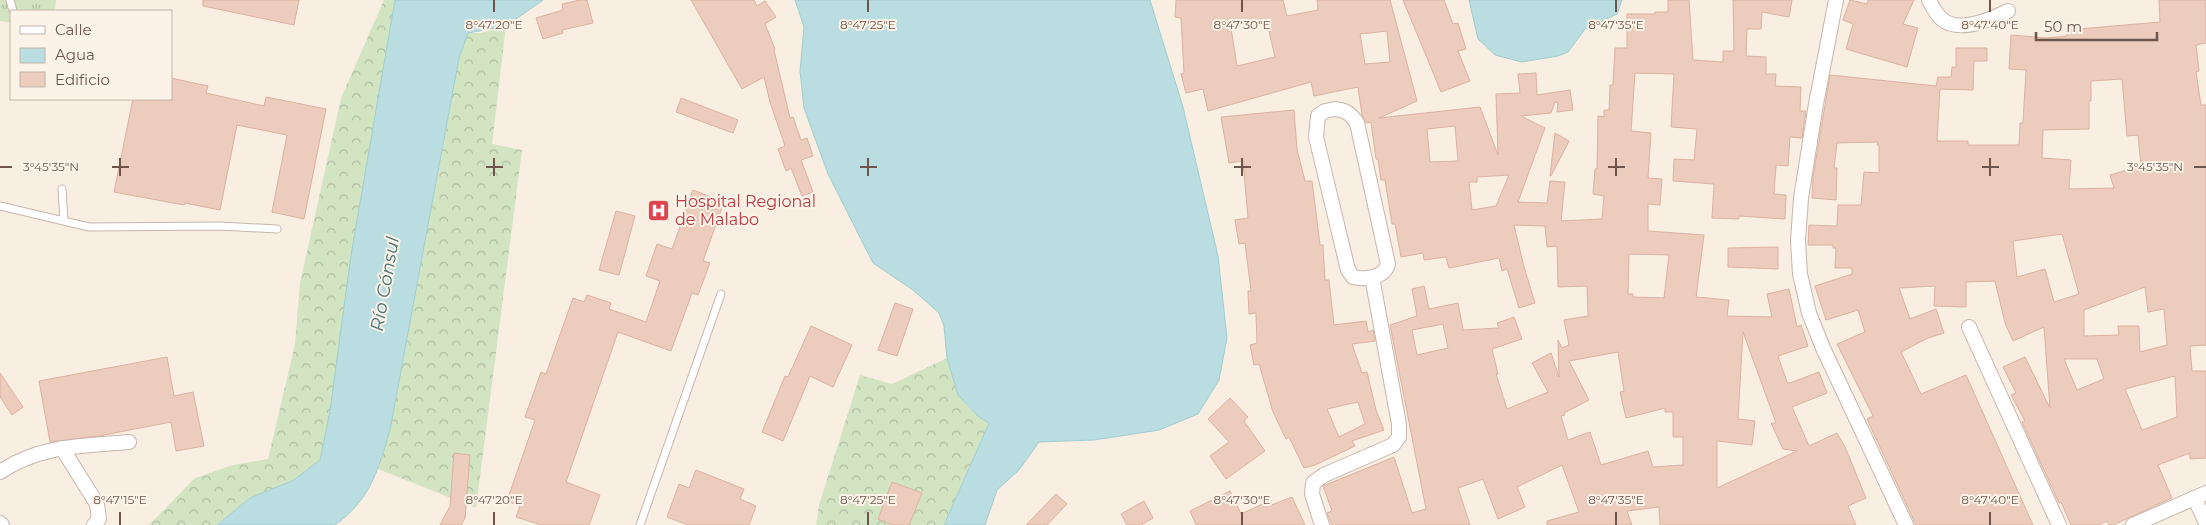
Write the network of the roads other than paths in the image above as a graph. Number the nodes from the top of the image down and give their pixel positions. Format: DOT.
graph roads {
  1 [pos="1836,0"];
  2 [pos="1929,0"];
  3 [pos="2008,11"];
  4 [pos="62,189"];
  5 [pos="0,206"];
  6 [pos="64,221"];
  7 [pos="277,229"];
  8 [pos="1372,277"];
  9 [pos="722,294"];
  10 [pos="1969,327"];
  11 [pos="129,442"];
  12 [pos="62,448"];
  13 [pos="0,472"];
  14 [pos="2201,496"];
  15 [pos="2206,523"];
  16 [pos="94,525"];
  17 [pos="640,525"];
  18 [pos="1322,525"];
  19 [pos="1906,525"];
  20 [pos="2058,525"];
  21 [pos="2133,525"];
  1 -- 19 [label="street"];
  2 -- 3 [label="street"];
  4 -- 6 [label="lane"];
  5 -- 6 [label="lane"];
  6 -- 7 [label="lane"];
  8 -- 8 [label="street"];
  8 -- 18 [label="street"];
  9 -- 17 [label="lane"];
  10 -- 20 [label="street"];
  11 -- 12 [label="street"];
  12 -- 13 [label="street"];
  12 -- 16 [label="street"];
  14 -- 15 [label="street"];
  14 -- 21 [label="street"];
}
